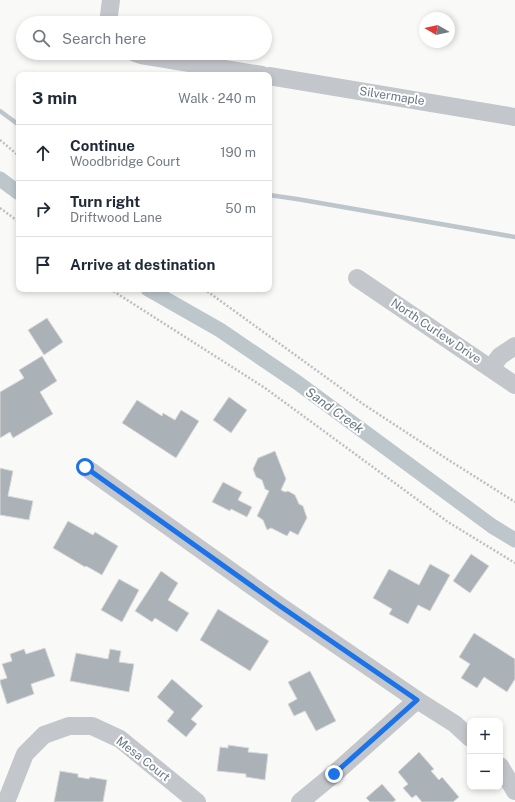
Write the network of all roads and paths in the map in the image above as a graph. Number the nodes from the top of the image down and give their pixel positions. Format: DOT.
graph roads {
  1 [pos="111,0"];
  2 [pos="109,16"];
  3 [pos="171,60"];
  4 [pos="244,72"];
  5 [pos="272,76"];
  6 [pos="515,117"];
  7 [pos="0,140"];
  8 [pos="16,153"];
  9 [pos="0,208"];
  10 [pos="16,220"];
  11 [pos="357,278"];
  12 [pos="115,292"];
  13 [pos="208,292"];
  14 [pos="515,346"];
  15 [pos="491,368"];
  16 [pos="515,385"];
  17 [pos="85,467"];
  18 [pos="515,502"];
  19 [pos="515,563"];
  20 [pos="417,700"];
  21 [pos="467,735"];
  22 [pos="503,771"];
  23 [pos="515,791"];
  24 [pos="6,802"];
  25 [pos="197,802"];
  26 [pos="300,802"];
  1 -- 2 [label="street"];
  3 -- 4 [label="street"];
  5 -- 6 [label="street, Silvermaple"];
  7 -- 8 [label="path"];
  9 -- 10 [label="path"];
  11 -- 15 [label="street, North Curlew Drive"];
  12 -- 19 [label="path"];
  13 -- 18 [label="path"];
  14 -- 15 [label="street"];
  15 -- 16 [label="street, North Curlew Drive"];
  17 -- 20 [label="street"];
  20 -- 21 [label="street"];
  20 -- 26 [label="street"];
  22 -- 23 [label="street"];
  24 -- 25 [label="street, Mesa Court"];
}
